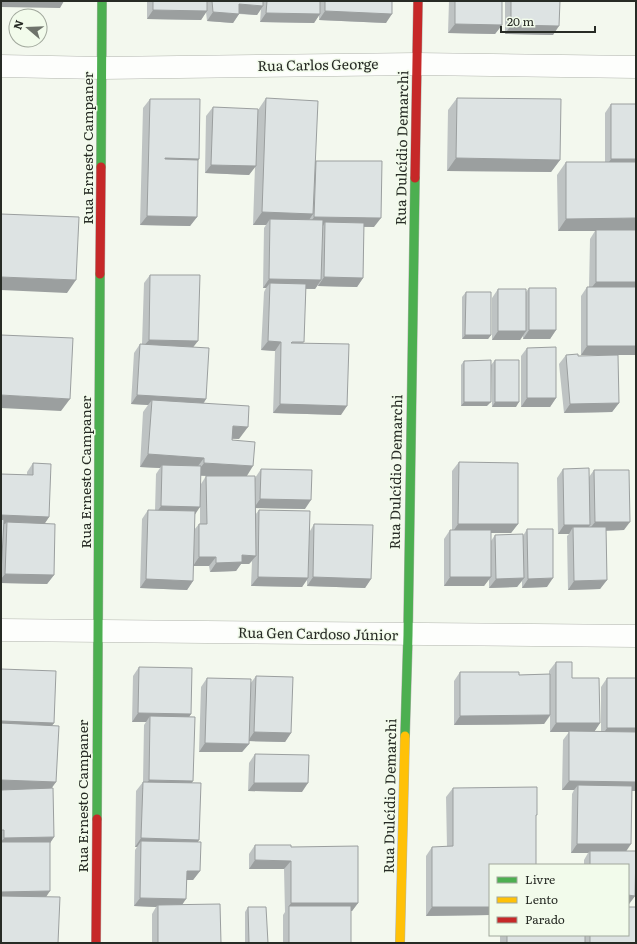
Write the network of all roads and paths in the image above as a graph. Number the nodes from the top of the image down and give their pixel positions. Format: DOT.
graph roads {
  1 [pos="102,1"];
  2 [pos="418,1"];
  3 [pos="417,64"];
  4 [pos="1,66"];
  5 [pos="636,67"];
  6 [pos="102,68"];
  7 [pos="1,630"];
  8 [pos="99,631"];
  9 [pos="408,635"];
  10 [pos="636,636"];
  11 [pos="96,943"];
  12 [pos="400,943"];
  1 -- 6 [label="street, Rua Ernesto Campaner"];
  2 -- 3 [label="street, Rua Dulcídio Demarchi"];
  3 -- 5 [label="street, Rua Carlos George"];
  3 -- 6 [label="street, Rua Carlos George"];
  3 -- 9 [label="street, Rua Dulcídio Demarchi"];
  4 -- 6 [label="street, Rua Carlos George"];
  6 -- 8 [label="street, Rua Ernesto Campaner"];
  7 -- 8 [label="street, Rua Gen Cardoso Júnior"];
  8 -- 9 [label="street, Rua Gen Cardoso Júnior"];
  8 -- 11 [label="street, Rua Ernesto Campaner"];
  9 -- 10 [label="street, Rua Gen Cardoso Júnior"];
  9 -- 12 [label="street, Rua Dulcídio Demarchi"];
}
